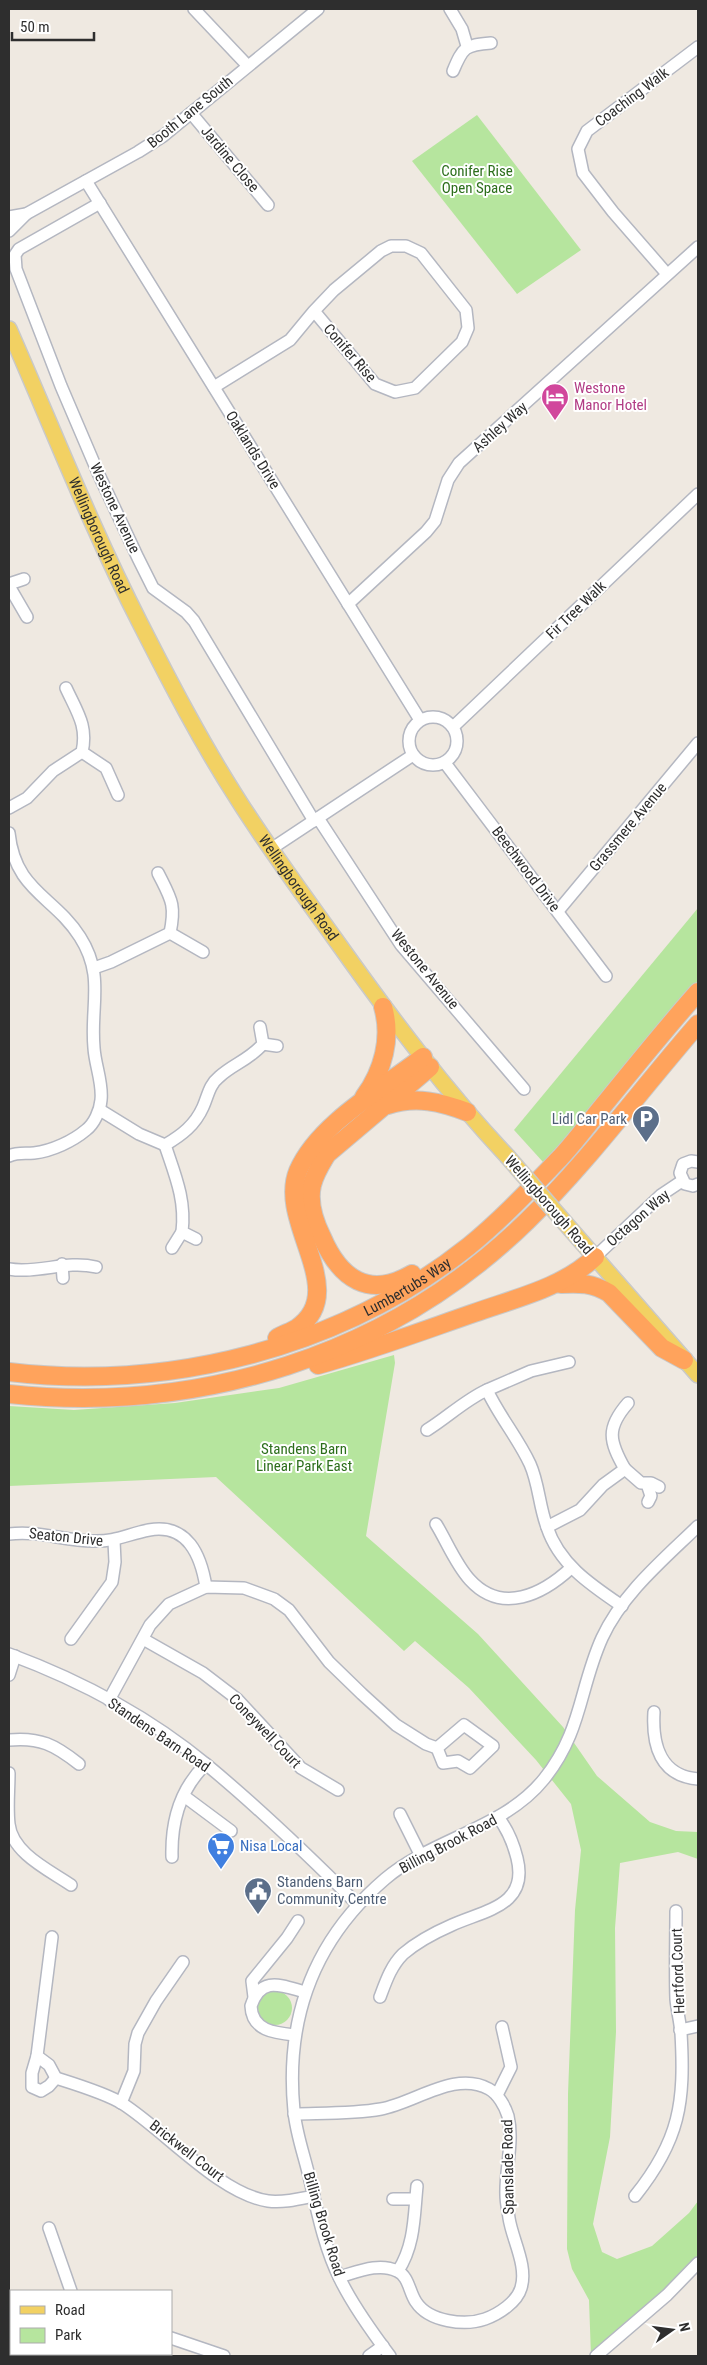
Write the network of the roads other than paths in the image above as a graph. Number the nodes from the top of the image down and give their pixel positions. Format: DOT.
graph roads {
  1 [pos="194,9"];
  2 [pos="318,9"];
  3 [pos="450,9"];
  4 [pos="491,43"];
  5 [pos="467,46"];
  6 [pos="698,47"];
  7 [pos="247,65"];
  8 [pos="453,71"];
  9 [pos="191,113"];
  10 [pos="86,180"];
  11 [pos="100,203"];
  12 [pos="268,205"];
  13 [pos="26,214"];
  14 [pos="9,217"];
  15 [pos="9,231"];
  16 [pos="698,247"];
  17 [pos="667,274"];
  18 [pos="314,312"];
  19 [pos="9,328"];
  20 [pos="214,387"];
  21 [pos="696,500"];
  22 [pos="24,579"];
  23 [pos="9,585"];
  24 [pos="348,604"];
  25 [pos="26,617"];
  26 [pos="66,688"];
  27 [pos="420,720"];
  28 [pos="453,727"];
  29 [pos="698,744"];
  30 [pos="82,752"];
  31 [pos="412,755"];
  32 [pos="445,763"];
  33 [pos="118,795"];
  34 [pos="9,808"];
  35 [pos="316,820"];
  36 [pos="9,833"];
  37 [pos="271,849"];
  38 [pos="158,873"];
  39 [pos="558,911"];
  40 [pos="170,933"];
  41 [pos="203,952"];
  42 [pos="94,968"];
  43 [pos="606,976"];
  44 [pos="698,992"];
  45 [pos="384,1007"];
  46 [pos="698,1024"];
  47 [pos="260,1027"];
  48 [pos="263,1044"];
  49 [pos="277,1046"];
  50 [pos="427,1062"];
  51 [pos="524,1089"];
  52 [pos="387,1105"];
  53 [pos="356,1107"];
  54 [pos="100,1110"];
  55 [pos="467,1112"];
  56 [pos="165,1145"];
  57 [pos="9,1156"];
  58 [pos="698,1162"];
  59 [pos="682,1181"];
  60 [pos="698,1184"];
  61 [pos="492,1225"];
  62 [pos="182,1232"];
  63 [pos="196,1239"];
  64 [pos="172,1248"];
  65 [pos="595,1257"];
  66 [pos="62,1264"];
  67 [pos="96,1267"];
  68 [pos="9,1269"];
  69 [pos="63,1278"];
  70 [pos="554,1285"];
  71 [pos="684,1360"];
  72 [pos="225,1362"];
  73 [pos="569,1362"];
  74 [pos="9,1372"];
  75 [pos="698,1375"];
  76 [pos="231,1382"];
  77 [pos="9,1386"];
  78 [pos="487,1390"];
  79 [pos="9,1394"];
  80 [pos="48,1398"];
  81 [pos="628,1403"];
  82 [pos="427,1430"];
  83 [pos="625,1469"];
  84 [pos="647,1484"];
  85 [pos="659,1487"];
  86 [pos="648,1502"];
  87 [pos="436,1524"];
  88 [pos="546,1526"];
  89 [pos="698,1526"];
  90 [pos="9,1534"];
  91 [pos="114,1541"];
  92 [pos="571,1568"];
  93 [pos="206,1587"];
  94 [pos="622,1606"];
  95 [pos="71,1639"];
  96 [pos="143,1639"];
  97 [pos="12,1655"];
  98 [pos="9,1675"];
  99 [pos="109,1700"];
  100 [pos="654,1712"];
  101 [pos="9,1740"];
  102 [pos="437,1748"];
  103 [pos="79,1764"];
  104 [pos="206,1764"];
  105 [pos="9,1773"];
  106 [pos="698,1779"];
  107 [pos="338,1790"];
  108 [pos="184,1796"];
  109 [pos="400,1814"];
  110 [pos="498,1817"];
  111 [pos="9,1825"];
  112 [pos="231,1831"];
  113 [pos="13,1849"];
  114 [pos="421,1856"];
  115 [pos="172,1857"];
  116 [pos="71,1885"];
  117 [pos="357,1904"];
  118 [pos="676,1911"];
  119 [pos="298,1921"];
  120 [pos="52,1937"];
  121 [pos="183,1962"];
  122 [pos="305,1992"];
  123 [pos="254,1997"];
  124 [pos="380,1997"];
  125 [pos="698,2026"];
  126 [pos="502,2028"];
  127 [pos="680,2030"];
  128 [pos="295,2034"];
  129 [pos="37,2056"];
  130 [pos="56,2078"];
  131 [pos="497,2096"];
  132 [pos="121,2103"];
  133 [pos="294,2114"];
  134 [pos="417,2186"];
  135 [pos="314,2196"];
  136 [pos="635,2196"];
  137 [pos="393,2199"];
  138 [pos="415,2199"];
  139 [pos="49,2228"];
  140 [pos="698,2263"];
  141 [pos="398,2271"];
  142 [pos="339,2277"];
  143 [pos="71,2290"];
  144 [pos="172,2338"];
  145 [pos="382,2346"];
  146 [pos="224,2356"];
  147 [pos="369,2356"];
  148 [pos="390,2356"];
  149 [pos="596,2356"];
  1 -- 7 [label="street"];
  2 -- 7 [label="street, Booth Lane South"];
  3 -- 5 [label="street"];
  4 -- 5 [label="street"];
  5 -- 8 [label="street"];
  6 -- 17 [label="street, Coaching Walk"];
  7 -- 9 [label="street, Booth Lane South"];
  9 -- 10 [label="street, Booth Lane South"];
  9 -- 12 [label="street, Jardine Close"];
  10 -- 11 [label="street, Oaklands Drive"];
  10 -- 13 [label="street, Booth Lane South"];
  11 -- 20 [label="street, Oaklands Drive"];
  11 -- 35 [label="street, Westone Avenue"];
  13 -- 14 [label="street, Booth Lane South"];
  13 -- 15 [label="street, Booth Lane South"];
  16 -- 17 [label="street, Ashley Way"];
  17 -- 24 [label="street, Ashley Way"];
  18 -- 18 [label="street, Conifer Rise"];
  18 -- 20 [label="street, Conifer Rise"];
  19 -- 37 [label="main road, Wellingborough Road"];
  20 -- 24 [label="street, Oaklands Drive"];
  21 -- 28 [label="street, Fir Tree Walk"];
  22 -- 23 [label="street"];
  23 -- 25 [label="street"];
  24 -- 27 [label="street, Oaklands Drive"];
  26 -- 30 [label="street"];
  27 -- 28 [label="street"];
  27 -- 31 [label="street"];
  28 -- 32 [label="street"];
  29 -- 39 [label="street, Grassmere Avenue"];
  30 -- 33 [label="street"];
  30 -- 34 [label="street"];
  31 -- 32 [label="street"];
  31 -- 35 [label="street"];
  32 -- 39 [label="street, Beechwood Drive"];
  35 -- 37 [label="street"];
  35 -- 51 [label="street, Westone Avenue"];
  36 -- 42 [label="street"];
  37 -- 45 [label="main road, Wellingborough Road"];
  38 -- 40 [label="street"];
  39 -- 43 [label="street, Beechwood Drive"];
  40 -- 41 [label="street"];
  40 -- 42 [label="street"];
  42 -- 54 [label="street"];
  44 -- 61 [label="highway, Lumbertubs Way"];
  45 -- 50 [label="main road, Wellingborough Road"];
  45 -- 53 [label="highway"];
  46 -- 76 [label="highway, Lumbertubs Way"];
  47 -- 48 [label="street"];
  48 -- 49 [label="street"];
  48 -- 56 [label="street"];
  50 -- 52 [label="highway"];
  50 -- 53 [label="highway"];
  50 -- 55 [label="main road, Wellingborough Road"];
  52 -- 55 [label="highway"];
  52 -- 61 [label="highway"];
  53 -- 72 [label="highway"];
  54 -- 56 [label="street"];
  54 -- 57 [label="street"];
  55 -- 65 [label="main road, Wellingborough Road, bridge"];
  56 -- 62 [label="street"];
  58 -- 59 [label="street"];
  59 -- 60 [label="street"];
  59 -- 65 [label="street, Octagon Way"];
  61 -- 72 [label="highway, Lumbertubs Way"];
  62 -- 63 [label="street"];
  62 -- 64 [label="street"];
  65 -- 70 [label="highway"];
  65 -- 71 [label="main road, Wellingborough Road"];
  66 -- 67 [label="street"];
  66 -- 68 [label="street"];
  66 -- 69 [label="street"];
  70 -- 71 [label="highway"];
  70 -- 76 [label="highway"];
  71 -- 75 [label="main road, Wellingborough Road"];
  72 -- 74 [label="highway, Lumbertubs Way"];
  73 -- 78 [label="street"];
  76 -- 80 [label="highway, Lumbertubs Way"];
  77 -- 80 [label="highway"];
  78 -- 82 [label="street"];
  78 -- 88 [label="street"];
  79 -- 80 [label="highway, Lumbertubs Way"];
  81 -- 83 [label="street"];
  83 -- 84 [label="street"];
  83 -- 88 [label="street"];
  84 -- 85 [label="street"];
  84 -- 86 [label="street"];
  87 -- 92 [label="street"];
  88 -- 92 [label="street"];
  89 -- 94 [label="street, Billing Brook Road"];
  90 -- 91 [label="street, Seaton Drive"];
  91 -- 93 [label="street, Seaton Drive"];
  91 -- 95 [label="street"];
  92 -- 94 [label="street"];
  93 -- 96 [label="street"];
  93 -- 102 [label="street"];
  94 -- 110 [label="street, Billing Brook Road"];
  96 -- 99 [label="street"];
  96 -- 107 [label="street, Coneywell Court"];
  97 -- 98 [label="street"];
  97 -- 99 [label="street, Standens Barn Road"];
  99 -- 104 [label="street, Standens Barn Road"];
  100 -- 106 [label="street"];
  101 -- 103 [label="street"];
  102 -- 102 [label="street"];
  104 -- 108 [label="street"];
  104 -- 117 [label="street, Standens Barn Road"];
  105 -- 111 [label="street"];
  108 -- 112 [label="street"];
  108 -- 115 [label="street"];
  109 -- 114 [label="street"];
  110 -- 114 [label="street, Billing Brook Road"];
  110 -- 124 [label="street"];
  111 -- 113 [label="street"];
  113 -- 116 [label="street"];
  114 -- 117 [label="street, Billing Brook Road"];
  117 -- 122 [label="street, Billing Brook Road"];
  118 -- 127 [label="street, Hertford Court"];
  119 -- 123 [label="street"];
  120 -- 129 [label="street"];
  121 -- 132 [label="street"];
  122 -- 123 [label="street"];
  122 -- 128 [label="street, Billing Brook Road"];
  123 -- 128 [label="street"];
  125 -- 127 [label="street, Hertford Court"];
  126 -- 131 [label="street"];
  127 -- 136 [label="street, Hertford Court"];
  128 -- 133 [label="street, Billing Brook Road"];
  129 -- 130 [label="street"];
  129 -- 130 [label="street"];
  130 -- 132 [label="street, Brickwell Court"];
  131 -- 133 [label="street"];
  131 -- 141 [label="street, Spanslade Road"];
  132 -- 135 [label="street, Brickwell Court"];
  133 -- 135 [label="street, Billing Brook Road"];
  134 -- 138 [label="street"];
  135 -- 142 [label="street, Billing Brook Road"];
  137 -- 138 [label="street"];
  138 -- 141 [label="street"];
  139 -- 143 [label="street"];
  140 -- 149 [label="street"];
  141 -- 142 [label="street"];
  142 -- 145 [label="street, Billing Brook Road"];
  144 -- 146 [label="street"];
  145 -- 147 [label="street"];
  145 -- 148 [label="street, Billing Brook Road"];
}
